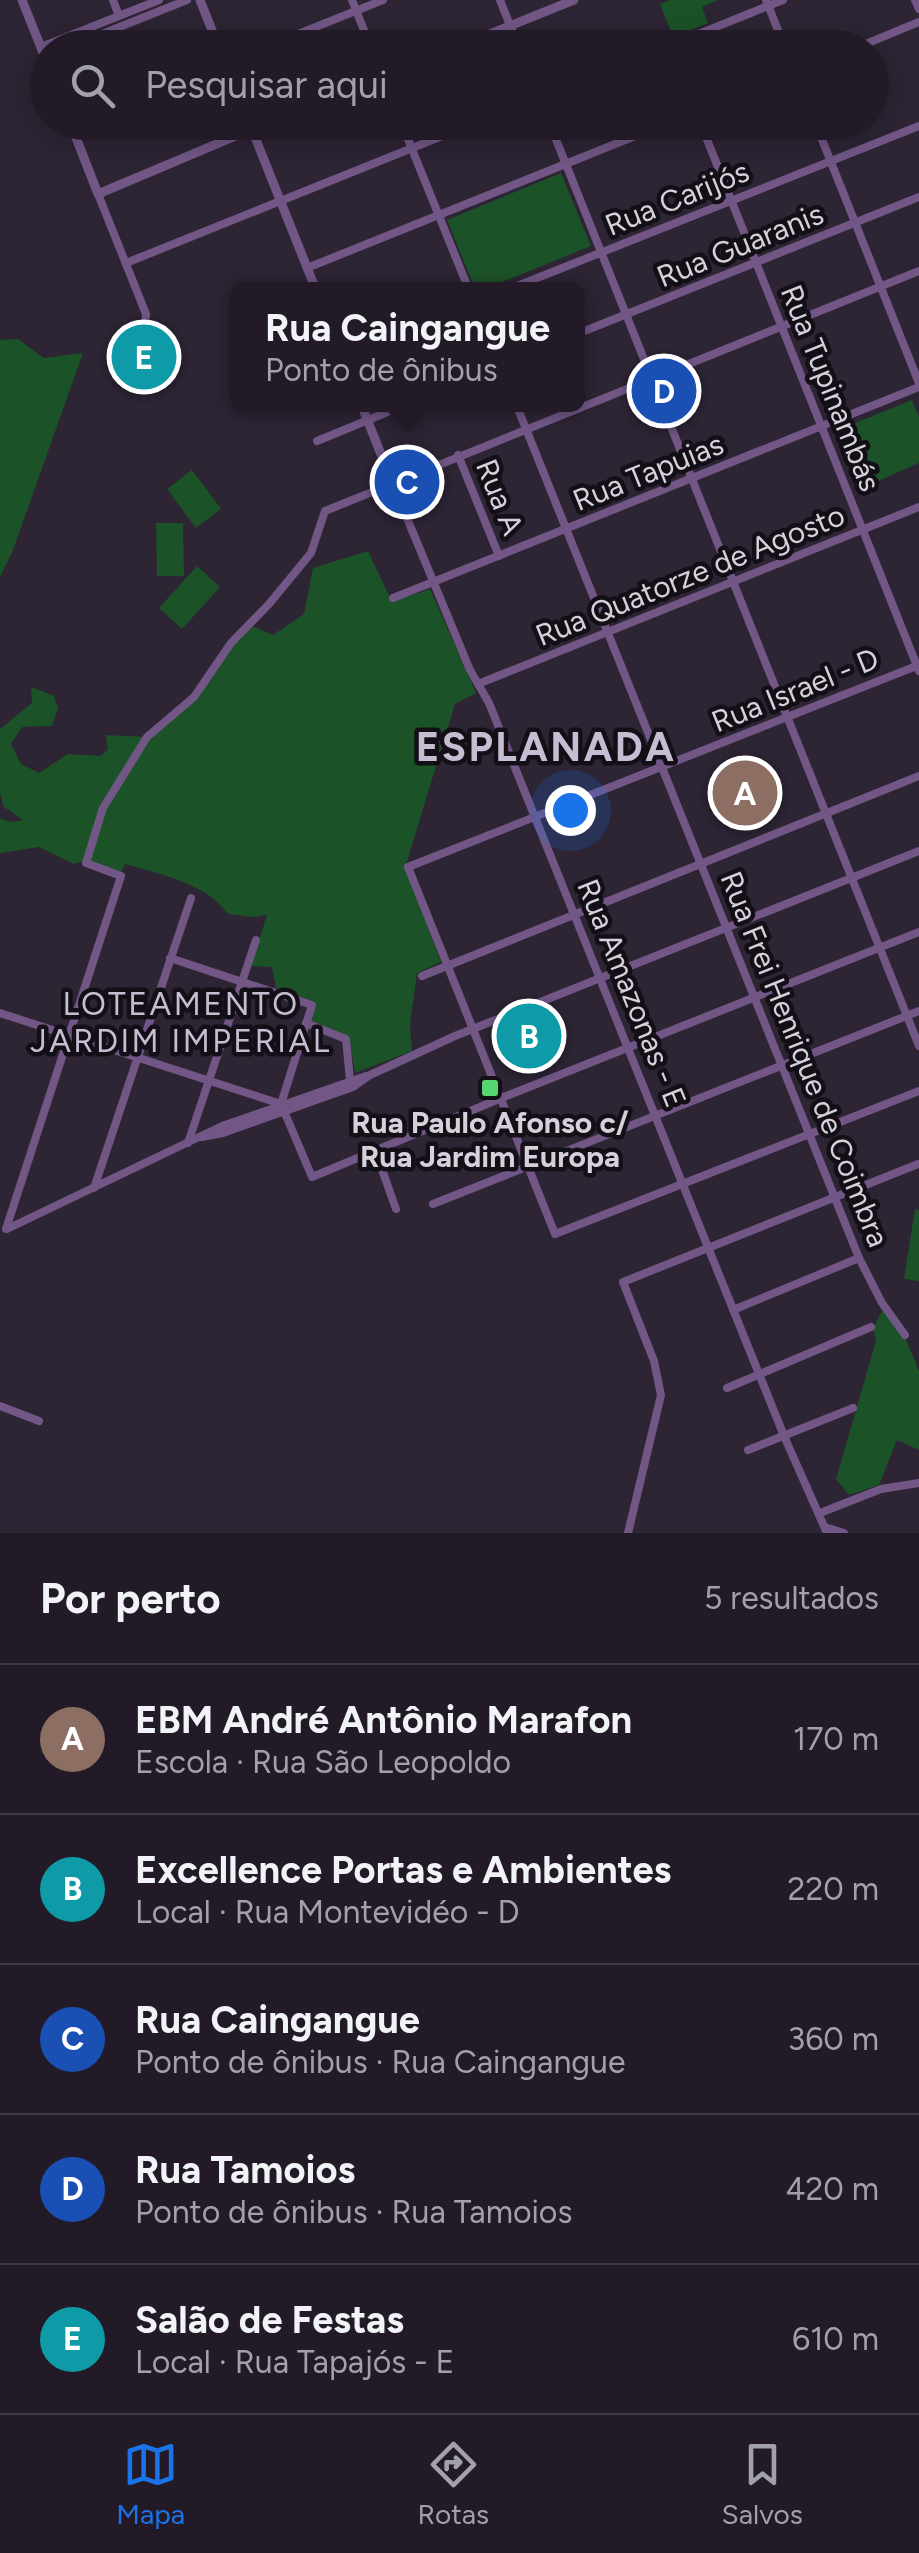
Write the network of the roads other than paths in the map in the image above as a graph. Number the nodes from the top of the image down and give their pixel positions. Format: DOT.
graph roads {
  1 [pos="22,0"];
  2 [pos="113,0"];
  3 [pos="159,0"];
  4 [pos="187,0"];
  5 [pos="200,0"];
  6 [pos="352,0"];
  7 [pos="383,0"];
  8 [pos="500,0"];
  9 [pos="574,0"];
  10 [pos="783,0"];
  11 [pos="916,0"];
  12 [pos="767,3"];
  13 [pos="919,9"];
  14 [pos="356,10"];
  15 [pos="120,16"];
  16 [pos="919,22"];
  17 [pos="510,25"];
  18 [pos="34,30"];
  19 [pos="94,30"];
  20 [pos="112,30"];
  21 [pos="212,30"];
  22 [pos="308,30"];
  23 [pos="364,30"];
  24 [pos="498,30"];
  25 [pos="512,30"];
  26 [pos="706,30"];
  27 [pos="778,30"];
  28 [pos="889,34"];
  29 [pos="919,126"];
  30 [pos="889,138"];
  31 [pos="78,140"];
  32 [pos="219,140"];
  33 [pos="256,140"];
  34 [pos="408,140"];
  35 [pos="434,140"];
  36 [pos="557,140"];
  37 [pos="625,140"];
  38 [pos="707,140"];
  39 [pos="822,140"];
  40 [pos="884,140"];
  41 [pos="412,149"];
  42 [pos="830,162"];
  43 [pos="566,164"];
  44 [pos="98,194"];
  45 [pos="919,197"];
  46 [pos="732,200"];
  47 [pos="280,202"];
  48 [pos="439,215"];
  49 [pos="855,222"];
  50 [pos="602,252"];
  51 [pos="756,262"];
  52 [pos="126,264"];
  53 [pos="307,268"];
  54 [pos="919,271"];
  55 [pos="313,282"];
  56 [pos="467,282"];
  57 [pos="527,282"];
  58 [pos="880,287"];
  59 [pos="627,314"];
  60 [pos="782,326"];
  61 [pos="585,331"];
  62 [pos="144,336"];
  63 [pos="652,377"];
  64 [pos="919,385"];
  65 [pos="585,404"];
  66 [pos="364,412"];
  67 [pos="388,412"];
  68 [pos="519,412"];
  69 [pos="566,412"];
  70 [pos="368,421"];
  71 [pos="822,426"];
  72 [pos="526,428"];
  73 [pos="317,441"];
  74 [pos="458,455"];
  75 [pos="692,478"];
  76 [pos="392,482"];
  77 [pos="919,507"];
  78 [pos="567,528"];
  79 [pos="863,530"];
  80 [pos="499,556"];
  81 [pos="434,582"];
  82 [pos="734,582"];
  83 [pos="393,598"];
  84 [pos="609,632"];
  85 [pos="918,667"];
  86 [pos="478,684"];
  87 [pos="786,718"];
  88 [pos="664,766"];
  89 [pos="919,776"];
  90 [pos="825,813"];
  91 [pos="535,818"];
  92 [pos="919,851"];
  93 [pos="702,863"];
  94 [pos="851,878"];
  95 [pos="190,898"];
  96 [pos="574,914"];
  97 [pos="728,927"];
  98 [pos="919,932"];
  99 [pos="256,940"];
  100 [pos="880,948"];
  101 [pos="170,958"];
  102 [pos="446,966"];
  103 [pos="422,976"];
  104 [pos="600,978"];
  105 [pos="242,983"];
  106 [pos="756,998"];
  107 [pos="919,1011"];
  108 [pos="0,1013"];
  109 [pos="907,1016"];
  110 [pos="306,1022"];
  111 [pos="472,1030"];
  112 [pos="70,1034"];
  113 [pos="919,1046"];
  114 [pos="628,1048"];
  115 [pos="138,1056"];
  116 [pos="782,1065"];
  117 [pos="370,1074"];
  118 [pos="209,1080"];
  119 [pos="350,1080"];
  120 [pos="919,1091"];
  121 [pos="499,1099"];
  122 [pos="283,1108"];
  123 [pos="655,1116"];
  124 [pos="810,1135"];
  125 [pos="188,1143"];
  126 [pos="375,1150"];
  127 [pos="918,1164"];
  128 [pos="527,1167"];
  129 [pos="682,1184"];
  130 [pos="94,1188"];
  131 [pos="835,1197"];
  132 [pos="434,1204"];
  133 [pos="396,1208"];
  134 [pos="708,1246"];
  135 [pos="859,1258"];
  136 [pos="733,1310"];
  137 [pos="871,1327"];
  138 [pos="905,1334"];
  139 [pos="759,1374"];
  140 [pos="727,1388"];
  141 [pos="0,1406"];
  142 [pos="853,1408"];
  143 [pos="39,1422"];
  144 [pos="784,1436"];
  145 [pos="748,1450"];
  146 [pos="919,1484"];
  147 [pos="820,1512"];
  148 [pos="826,1530"];
  149 [pos="628,1533"];
  150 [pos="844,1533"];
  1 -- 18 [label="street"];
  2 -- 15 [label="street"];
  3 -- 15 [label="street"];
  4 -- 20 [label="street"];
  5 -- 21 [label="street"];
  6 -- 14 [label="street"];
  7 -- 14 [label="street"];
  8 -- 17 [label="street"];
  9 -- 17 [label="street"];
  10 -- 12 [label="street"];
  11 -- 13 [label="street"];
  12 -- 26 [label="street"];
  12 -- 27 [label="street"];
  14 -- 22 [label="street"];
  14 -- 23 [label="street"];
  15 -- 19 [label="street"];
  16 -- 28 [label="street"];
  17 -- 24 [label="street"];
  17 -- 25 [label="street"];
  29 -- 30 [label="street, Rua Carijós"];
  31 -- 44 [label="street"];
  32 -- 44 [label="street"];
  33 -- 47 [label="street"];
  34 -- 41 [label="street"];
  35 -- 41 [label="street"];
  36 -- 43 [label="street"];
  37 -- 43 [label="street"];
  38 -- 46 [label="street, Rua Tupinambás"];
  39 -- 42 [label="street"];
  40 -- 42 [label="street, Rua Carijós"];
  41 -- 47 [label="street"];
  41 -- 48 [label="street"];
  42 -- 46 [label="street, Rua Carijós"];
  42 -- 49 [label="street"];
  43 -- 48 [label="street"];
  43 -- 50 [label="street"];
  44 -- 52 [label="street"];
  45 -- 49 [label="street, Rua Guaranis"];
  46 -- 50 [label="street, Rua Carijós"];
  46 -- 51 [label="street, Rua Tupinambás"];
  47 -- 52 [label="street"];
  47 -- 53 [label="street"];
  48 -- 53 [label="street"];
  48 -- 56 [label="street"];
  49 -- 51 [label="street, Rua Guaranis"];
  49 -- 58 [label="street"];
  50 -- 57 [label="street, Rua Carijós"];
  50 -- 59 [label="street"];
  51 -- 59 [label="street, Rua Guaranis"];
  51 -- 60 [label="street, Rua Tupinambás"];
  52 -- 62 [label="street"];
  53 -- 55 [label="street"];
  54 -- 58 [label="street"];
  58 -- 60 [label="street"];
  58 -- 64 [label="street"];
  59 -- 61 [label="street, Rua Guaranis"];
  59 -- 63 [label="street"];
  60 -- 63 [label="street"];
  60 -- 71 [label="street, Rua Tupinambás"];
  63 -- 65 [label="street"];
  63 -- 75 [label="street"];
  64 -- 71 [label="street, Rua Tapuias"];
  66 -- 70 [label="street, Rua Amazonas - E"];
  67 -- 70 [label="street"];
  68 -- 72 [label="street, Rua Frei Henrique de Coimbra"];
  69 -- 72 [label="street"];
  70 -- 73 [label="street"];
  70 -- 76 [label="street, Rua Amazonas - E"];
  71 -- 75 [label="street, Rua Tapuias"];
  71 -- 79 [label="street, Rua Tupinambás"];
  72 -- 74 [label="street"];
  72 -- 78 [label="street, Rua Frei Henrique de Coimbra"];
  74 -- 76 [label="street"];
  74 -- 80 [label="street, Rua A"];
  75 -- 78 [label="street, Rua Tapuias"];
  75 -- 82 [label="street"];
  76 -- 81 [label="street, Rua Amazonas - E"];
  76 -- 112 [label="street"];
  77 -- 79 [label="street, Rua Quatorze de Agosto"];
  78 -- 80 [label="street, Rua Tapuias"];
  78 -- 84 [label="street, Rua Frei Henrique de Coimbra"];
  79 -- 82 [label="street, Rua Quatorze de Agosto"];
  79 -- 85 [label="street, Rua Tupinambás"];
  80 -- 81 [label="street, Rua Tapuias"];
  81 -- 83 [label="street, Rua Tapuias"];
  81 -- 86 [label="street, Rua Amazonas - E"];
  82 -- 84 [label="street, Rua Quatorze de Agosto"];
  82 -- 87 [label="street"];
  84 -- 86 [label="street, Rua Quatorze de Agosto"];
  84 -- 88 [label="street, Rua Frei Henrique de Coimbra"];
  85 -- 87 [label="street, Rua Israel - D"];
  86 -- 91 [label="street, Rua Amazonas - E"];
  87 -- 88 [label="street, Rua Israel - D"];
  87 -- 90 [label="street"];
  88 -- 91 [label="street, Rua Israel - D"];
  88 -- 93 [label="street, Rua Frei Henrique de Coimbra"];
  89 -- 90 [label="street"];
  90 -- 93 [label="street"];
  90 -- 94 [label="street"];
  91 -- 96 [label="street, Rua Amazonas - E"];
  91 -- 102 [label="street, Rua Israel - D"];
  92 -- 94 [label="street"];
  93 -- 96 [label="street"];
  93 -- 97 [label="street, Rua Frei Henrique de Coimbra"];
  94 -- 97 [label="street"];
  94 -- 100 [label="street"];
  95 -- 101 [label="street"];
  96 -- 102 [label="street"];
  96 -- 104 [label="street, Rua Amazonas - E"];
  97 -- 104 [label="street"];
  97 -- 106 [label="street, Rua Frei Henrique de Coimbra"];
  98 -- 100 [label="street"];
  99 -- 105 [label="street"];
  100 -- 106 [label="street"];
  100 -- 109 [label="street"];
  101 -- 105 [label="street"];
  101 -- 115 [label="street"];
  102 -- 103 [label="street"];
  102 -- 111 [label="street"];
  104 -- 111 [label="street"];
  104 -- 114 [label="street, Rua Amazonas - E"];
  105 -- 110 [label="street"];
  105 -- 118 [label="street"];
  106 -- 114 [label="street"];
  106 -- 116 [label="street, Rua Frei Henrique de Coimbra"];
  107 -- 109 [label="street"];
  108 -- 112 [label="street"];
  109 -- 113 [label="street"];
  109 -- 116 [label="street"];
  110 -- 119 [label="street"];
  110 -- 122 [label="street"];
  111 -- 117 [label="street"];
  111 -- 121 [label="street"];
  112 -- 115 [label="street"];
  112 -- 130 [label="street"];
  114 -- 121 [label="street"];
  114 -- 123 [label="street, Rua Amazonas - E"];
  115 -- 118 [label="street"];
  115 -- 130 [label="street"];
  116 -- 123 [label="street"];
  116 -- 124 [label="street, Rua Frei Henrique de Coimbra"];
  117 -- 119 [label="street"];
  117 -- 122 [label="street"];
  118 -- 122 [label="street"];
  118 -- 125 [label="street"];
  119 -- 122 [label="street"];
  120 -- 124 [label="street"];
  121 -- 126 [label="street"];
  121 -- 128 [label="street"];
  122 -- 125 [label="street"];
  122 -- 126 [label="street"];
  123 -- 128 [label="street"];
  123 -- 129 [label="street, Rua Amazonas - E"];
  124 -- 129 [label="street"];
  124 -- 131 [label="street, Rua Frei Henrique de Coimbra"];
  125 -- 130 [label="street"];
  126 -- 133 [label="street"];
  127 -- 131 [label="street"];
  128 -- 129 [label="street"];
  128 -- 132 [label="street"];
  129 -- 134 [label="street, Rua Amazonas - E"];
  131 -- 134 [label="street"];
  131 -- 135 [label="street, Rua Frei Henrique de Coimbra"];
  134 -- 136 [label="street, Rua Amazonas - E"];
  134 -- 149 [label="street"];
  135 -- 136 [label="street"];
  135 -- 138 [label="street, Rua Frei Henrique de Coimbra"];
  136 -- 139 [label="street, Rua Amazonas - E"];
  137 -- 139 [label="street"];
  139 -- 140 [label="street"];
  139 -- 144 [label="street, Rua Amazonas - E"];
  141 -- 143 [label="street"];
  142 -- 144 [label="street"];
  144 -- 145 [label="street"];
  144 -- 147 [label="street, Rua Amazonas - E"];
  146 -- 147 [label="street"];
  147 -- 148 [label="street, Rua Amazonas - E"];
  148 -- 150 [label="street, Rua Amazonas - E"];
}
